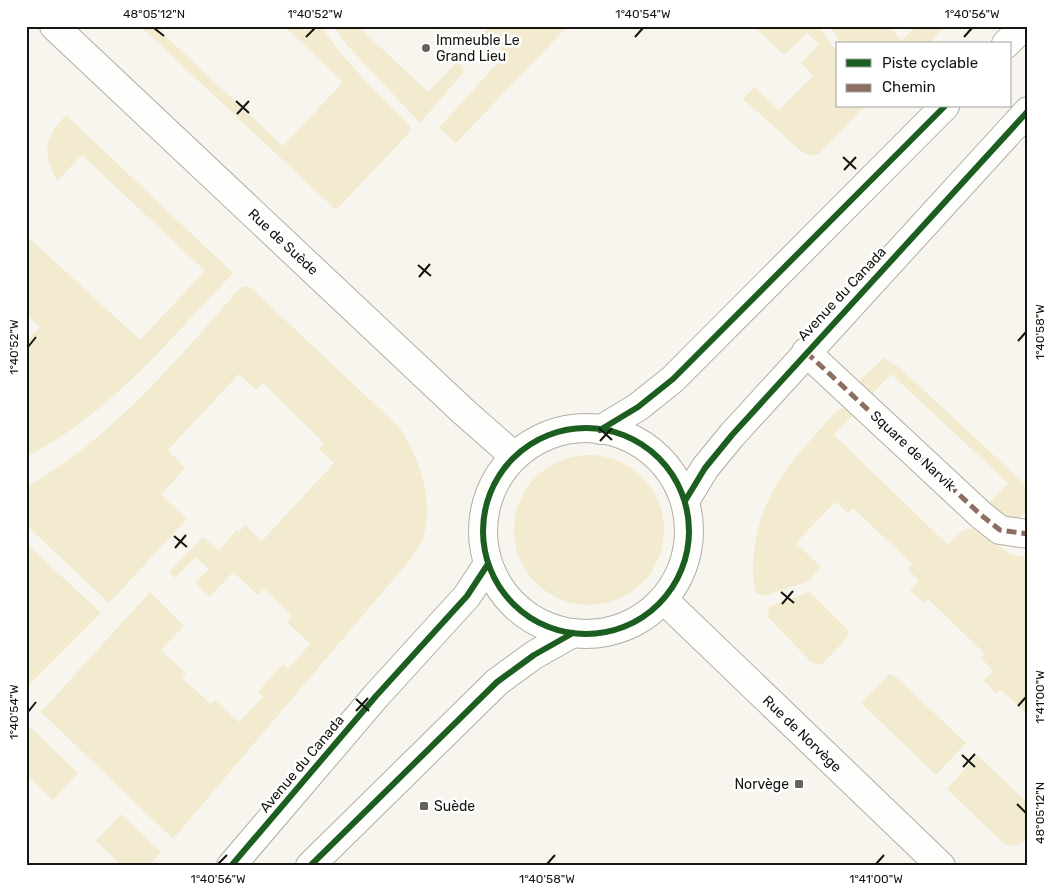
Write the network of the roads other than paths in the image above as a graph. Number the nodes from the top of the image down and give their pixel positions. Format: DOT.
graph roads {
  1 [pos="54,26"];
  2 [pos="1024,26"];
  3 [pos="1008,42"];
  4 [pos="943,108"];
  5 [pos="1028,111"];
  6 [pos="806,352"];
  7 [pos="600,430"];
  8 [pos="514,456"];
  9 [pos="685,501"];
  10 [pos="1028,534"];
  11 [pos="488,564"];
  12 [pos="664,600"];
  13 [pos="573,633"];
  14 [pos="231,866"];
  15 [pos="310,866"];
  16 [pos="941,866"];
  1 -- 8 [label="street, Rue de Suède"];
  2 -- 3 [label="street"];
  4 -- 7 [label="street"];
  5 -- 6 [label="street, Avenue du Canada"];
  6 -- 9 [label="street, Avenue du Canada"];
  6 -- 10 [label="street, Square de Narvik"];
  7 -- 8 [label="street"];
  7 -- 9 [label="street"];
  8 -- 11 [label="street"];
  9 -- 12 [label="street"];
  11 -- 13 [label="street"];
  11 -- 14 [label="street, Avenue du Canada"];
  12 -- 13 [label="street"];
  12 -- 16 [label="street, Rue de Norvège"];
  13 -- 15 [label="street"];
}
